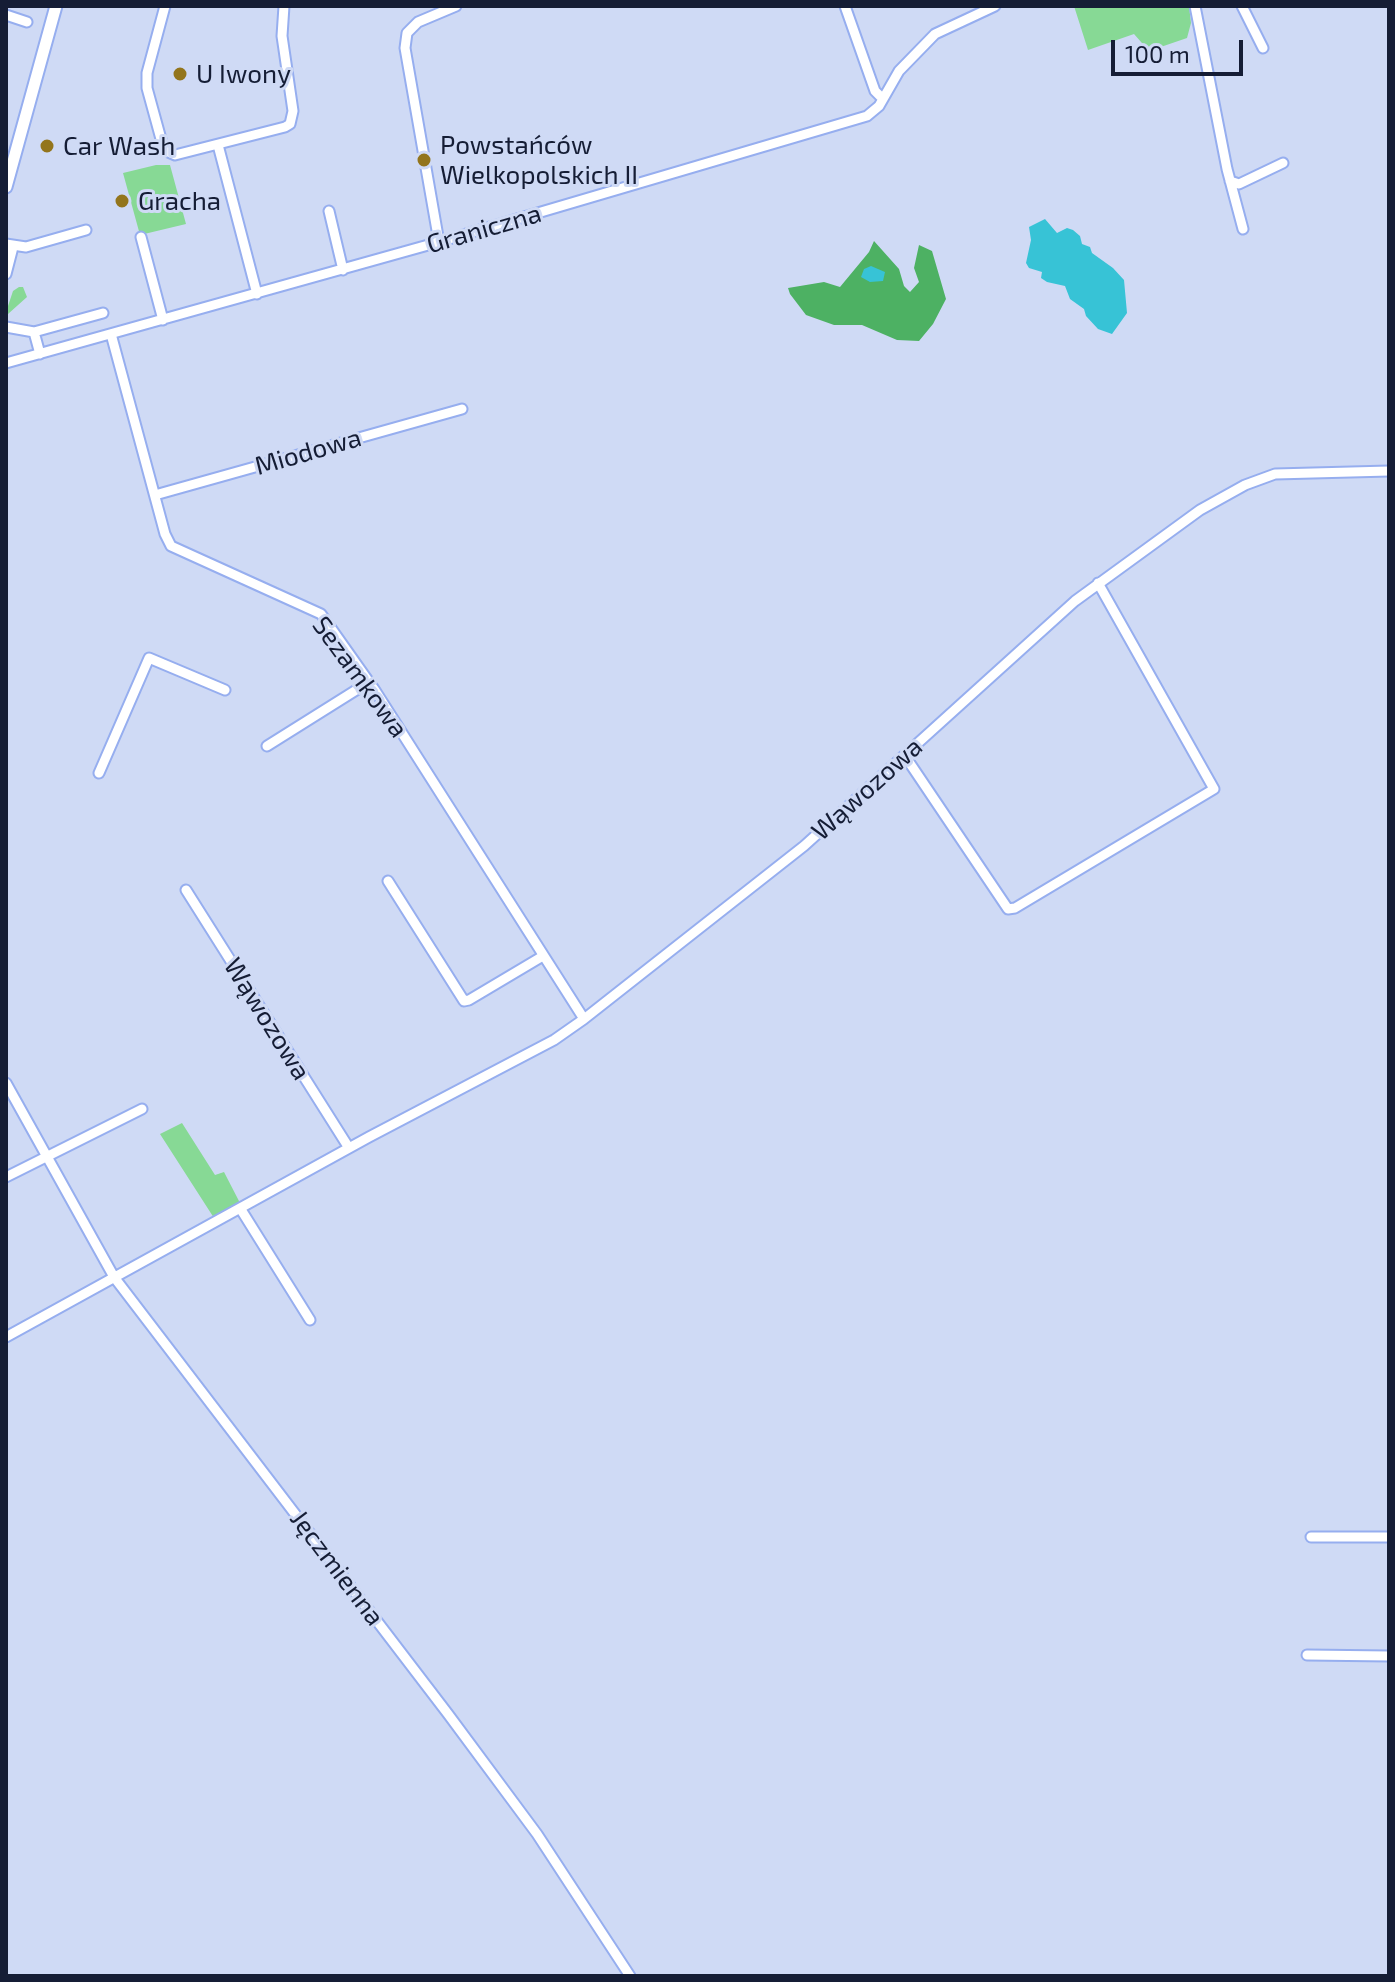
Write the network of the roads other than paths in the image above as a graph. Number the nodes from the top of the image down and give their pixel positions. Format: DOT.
graph roads {
  1 [pos="56,6"];
  2 [pos="165,6"];
  3 [pos="284,6"];
  4 [pos="457,6"];
  5 [pos="845,6"];
  6 [pos="995,6"];
  7 [pos="1195,6"];
  8 [pos="1242,6"];
  9 [pos="973,11"];
  10 [pos="6,15"];
  11 [pos="27,22"];
  12 [pos="1263,48"];
  13 [pos="882,98"];
  14 [pos="218,145"];
  15 [pos="1283,163"];
  16 [pos="1230,181"];
  17 [pos="6,187"];
  18 [pos="329,211"];
  19 [pos="1243,229"];
  20 [pos="86,230"];
  21 [pos="141,237"];
  22 [pos="439,242"];
  23 [pos="10,245"];
  24 [pos="343,270"];
  25 [pos="6,274"];
  26 [pos="257,294"];
  27 [pos="103,313"];
  28 [pos="163,320"];
  29 [pos="6,327"];
  30 [pos="34,332"];
  31 [pos="111,334"];
  32 [pos="37,355"];
  33 [pos="6,356"];
  34 [pos="6,363"];
  35 [pos="462,409"];
  36 [pos="1389,471"];
  37 [pos="155,495"];
  38 [pos="1098,583"];
  39 [pos="369,682"];
  40 [pos="225,690"];
  41 [pos="267,746"];
  42 [pos="905,756"];
  43 [pos="99,773"];
  44 [pos="388,881"];
  45 [pos="186,890"];
  46 [pos="543,956"];
  47 [pos="584,1019"];
  48 [pos="6,1083"];
  49 [pos="142,1109"];
  50 [pos="349,1148"];
  51 [pos="48,1157"];
  52 [pos="6,1177"];
  53 [pos="240,1208"];
  54 [pos="114,1277"];
  55 [pos="310,1320"];
  56 [pos="6,1337"];
  57 [pos="1311,1537"];
  58 [pos="1389,1537"];
  59 [pos="1307,1655"];
  60 [pos="1389,1656"];
  61 [pos="630,1976"];
  1 -- 17 [label="street"];
  2 -- 14 [label="street"];
  3 -- 14 [label="street"];
  4 -- 22 [label="street"];
  5 -- 13 [label="street"];
  6 -- 9 [label="street, Graniczna"];
  7 -- 16 [label="street"];
  8 -- 12 [label="street"];
  9 -- 13 [label="street, Graniczna"];
  10 -- 11 [label="street"];
  13 -- 22 [label="street, Graniczna"];
  14 -- 26 [label="street"];
  15 -- 16 [label="street"];
  16 -- 19 [label="street"];
  18 -- 24 [label="street"];
  20 -- 23 [label="street"];
  21 -- 28 [label="street"];
  22 -- 24 [label="street, Graniczna"];
  23 -- 25 [label="street"];
  24 -- 26 [label="street, Graniczna"];
  26 -- 28 [label="street, Graniczna"];
  27 -- 30 [label="street"];
  28 -- 31 [label="street, Graniczna"];
  29 -- 30 [label="street"];
  30 -- 32 [label="street"];
  31 -- 32 [label="street, Graniczna"];
  31 -- 37 [label="street, Sezamkowa"];
  32 -- 33 [label="street, Graniczna"];
  32 -- 34 [label="street, Graniczna"];
  35 -- 37 [label="street, Miodowa"];
  36 -- 38 [label="street, Wąwozowa"];
  37 -- 39 [label="street, Sezamkowa"];
  38 -- 42 [label="street, Wąwozowa"];
  38 -- 42 [label="street"];
  39 -- 41 [label="street"];
  39 -- 46 [label="street, Sezamkowa"];
  40 -- 43 [label="street"];
  42 -- 47 [label="street, Wąwozowa"];
  44 -- 46 [label="street"];
  45 -- 50 [label="street, Wąwozowa"];
  46 -- 47 [label="street, Sezamkowa"];
  47 -- 50 [label="street, Wąwozowa"];
  48 -- 51 [label="street, Jęczmienna"];
  49 -- 51 [label="street"];
  50 -- 53 [label="street, Wąwozowa"];
  51 -- 52 [label="street"];
  51 -- 54 [label="street, Jęczmienna"];
  53 -- 54 [label="street, Wąwozowa"];
  53 -- 55 [label="street"];
  54 -- 56 [label="street, Wąwozowa"];
  54 -- 61 [label="street, Jęczmienna"];
  57 -- 58 [label="street"];
  59 -- 60 [label="street"];
}
